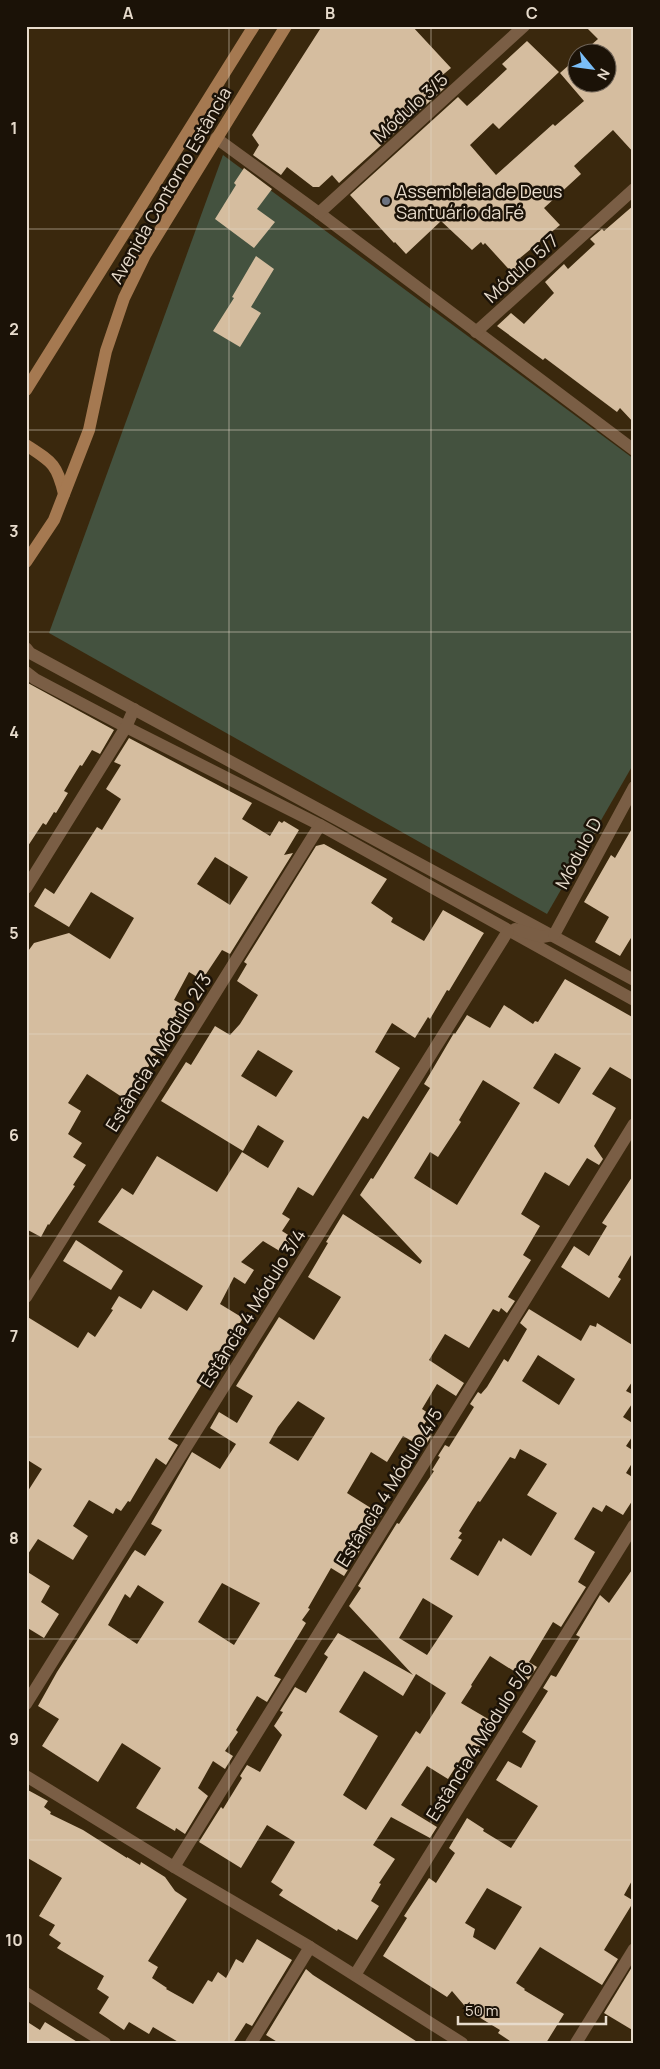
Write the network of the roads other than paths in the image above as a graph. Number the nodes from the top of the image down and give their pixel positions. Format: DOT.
graph roads {
  1 [pos="254,26"];
  2 [pos="286,26"];
  3 [pos="524,26"];
  4 [pos="216,138"];
  5 [pos="634,189"];
  6 [pos="319,213"];
  7 [pos="476,332"];
  8 [pos="26,390"];
  9 [pos="26,446"];
  10 [pos="634,450"];
  11 [pos="64,494"];
  12 [pos="26,562"];
  13 [pos="26,648"];
  14 [pos="26,672"];
  15 [pos="134,709"];
  16 [pos="126,727"];
  17 [pos="634,787"];
  18 [pos="320,825"];
  19 [pos="26,888"];
  20 [pos="508,931"];
  21 [pos="554,935"];
  22 [pos="634,980"];
  23 [pos="634,1000"];
  24 [pos="634,1124"];
  25 [pos="26,1297"];
  26 [pos="634,1525"];
  27 [pos="26,1704"];
  28 [pos="26,1776"];
  29 [pos="174,1867"];
  30 [pos="310,1947"];
  31 [pos="634,1949"];
  32 [pos="355,1975"];
  33 [pos="26,1993"];
  34 [pos="105,2043"];
  35 [pos="251,2043"];
  36 [pos="462,2043"];
  37 [pos="576,2043"];
  1 -- 8 [label="street, Avenida Contorno Estância"];
  2 -- 4 [label="street, Avenida Contorno Estância"];
  3 -- 6 [label="street, Módulo 3/5"];
  4 -- 6 [label="street"];
  4 -- 11 [label="street, Avenida Contorno Estância"];
  5 -- 7 [label="street, Módulo 5/7"];
  6 -- 7 [label="street"];
  7 -- 10 [label="street"];
  9 -- 11 [label="street"];
  11 -- 12 [label="street, Avenida Contorno Estância"];
  13 -- 15 [label="street"];
  14 -- 16 [label="street"];
  15 -- 16 [label="street"];
  15 -- 21 [label="street"];
  16 -- 18 [label="street"];
  16 -- 19 [label="street"];
  17 -- 21 [label="street, Módulo D"];
  18 -- 20 [label="street"];
  18 -- 25 [label="street, Estância 4 Módulo 2/3"];
  20 -- 21 [label="street"];
  20 -- 23 [label="street"];
  20 -- 27 [label="street, Estância 4 Módulo 3/4"];
  21 -- 22 [label="street"];
  24 -- 29 [label="street, Estância 4 Módulo 4/5"];
  26 -- 32 [label="street, Estância 4 Módulo 5/6"];
  28 -- 29 [label="street"];
  29 -- 30 [label="street"];
  30 -- 32 [label="street"];
  30 -- 35 [label="street"];
  31 -- 37 [label="street"];
  32 -- 36 [label="street"];
  33 -- 34 [label="street"];
}
